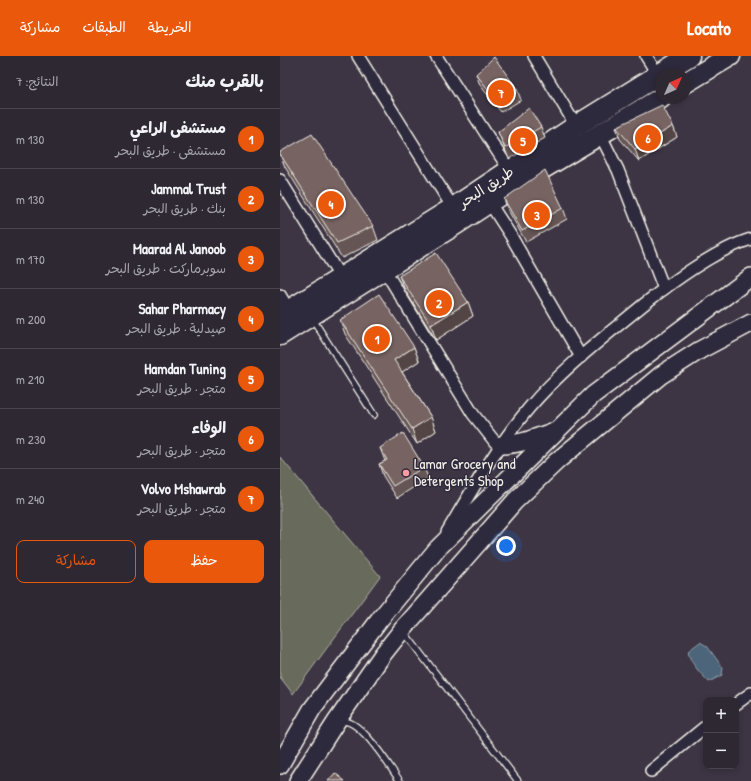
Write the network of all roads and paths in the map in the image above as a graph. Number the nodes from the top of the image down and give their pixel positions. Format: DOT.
graph roads {
  1 [pos="358,56"];
  2 [pos="436,56"];
  3 [pos="534,56"];
  4 [pos="646,56"];
  5 [pos="689,56"];
  6 [pos="730,56"];
  7 [pos="669,68"];
  8 [pos="655,70"];
  9 [pos="655,77"];
  10 [pos="691,79"];
  11 [pos="655,102"];
  12 [pos="576,126"];
  13 [pos="600,134"];
  14 [pos="510,171"];
  15 [pos="280,180"];
  16 [pos="489,202"];
  17 [pos="453,208"];
  18 [pos="751,239"];
  19 [pos="384,269"];
  20 [pos="751,277"];
  21 [pos="340,278"];
  22 [pos="664,289"];
  23 [pos="283,307"];
  24 [pos="311,316"];
  25 [pos="751,323"];
  26 [pos="280,335"];
  27 [pos="580,357"];
  28 [pos="374,415"];
  29 [pos="558,430"];
  30 [pos="501,445"];
  31 [pos="438,548"];
  32 [pos="402,630"];
  33 [pos="751,693"];
  34 [pos="739,702"];
  35 [pos="336,722"];
  36 [pos="703,728"];
  37 [pos="280,765"];
  38 [pos="651,771"];
  39 [pos="298,781"];
  40 [pos="400,781"];
  41 [pos="518,781"];
  1 -- 17 [label="street"];
  2 -- 14 [label="street"];
  3 -- 12 [label="street"];
  4 -- 8 [label="street"];
  5 -- 7 [label="highway, طريق البحر"];
  6 -- 10 [label="highway"];
  9 -- 12 [label="highway, طريق البحر"];
  11 -- 13 [label="highway, طريق البحر"];
  12 -- 14 [label="highway, طريق البحر"];
  13 -- 16 [label="highway, طريق البحر"];
  13 -- 22 [label="street"];
  14 -- 17 [label="highway, طريق البحر"];
  15 -- 21 [label="street"];
  16 -- 19 [label="highway, طريق البحر"];
  16 -- 27 [label="street"];
  17 -- 21 [label="highway, طريق البحر"];
  18 -- 22 [label="street"];
  19 -- 24 [label="highway, طريق البحر"];
  19 -- 30 [label="street"];
  20 -- 29 [label="main road"];
  21 -- 23 [label="highway, طريق البحر"];
  22 -- 27 [label="street"];
  24 -- 26 [label="highway, طريق البحر"];
  24 -- 28 [label="lane"];
  25 -- 32 [label="main road"];
  27 -- 30 [label="street"];
  29 -- 30 [label="main road"];
  29 -- 31 [label="main road"];
  30 -- 31 [label="street"];
  31 -- 37 [label="main road"];
  32 -- 35 [label="main road"];
  32 -- 41 [label="lane"];
  33 -- 34 [label="street"];
  35 -- 39 [label="main road"];
  35 -- 40 [label="lane"];
  36 -- 38 [label="street"];
}
